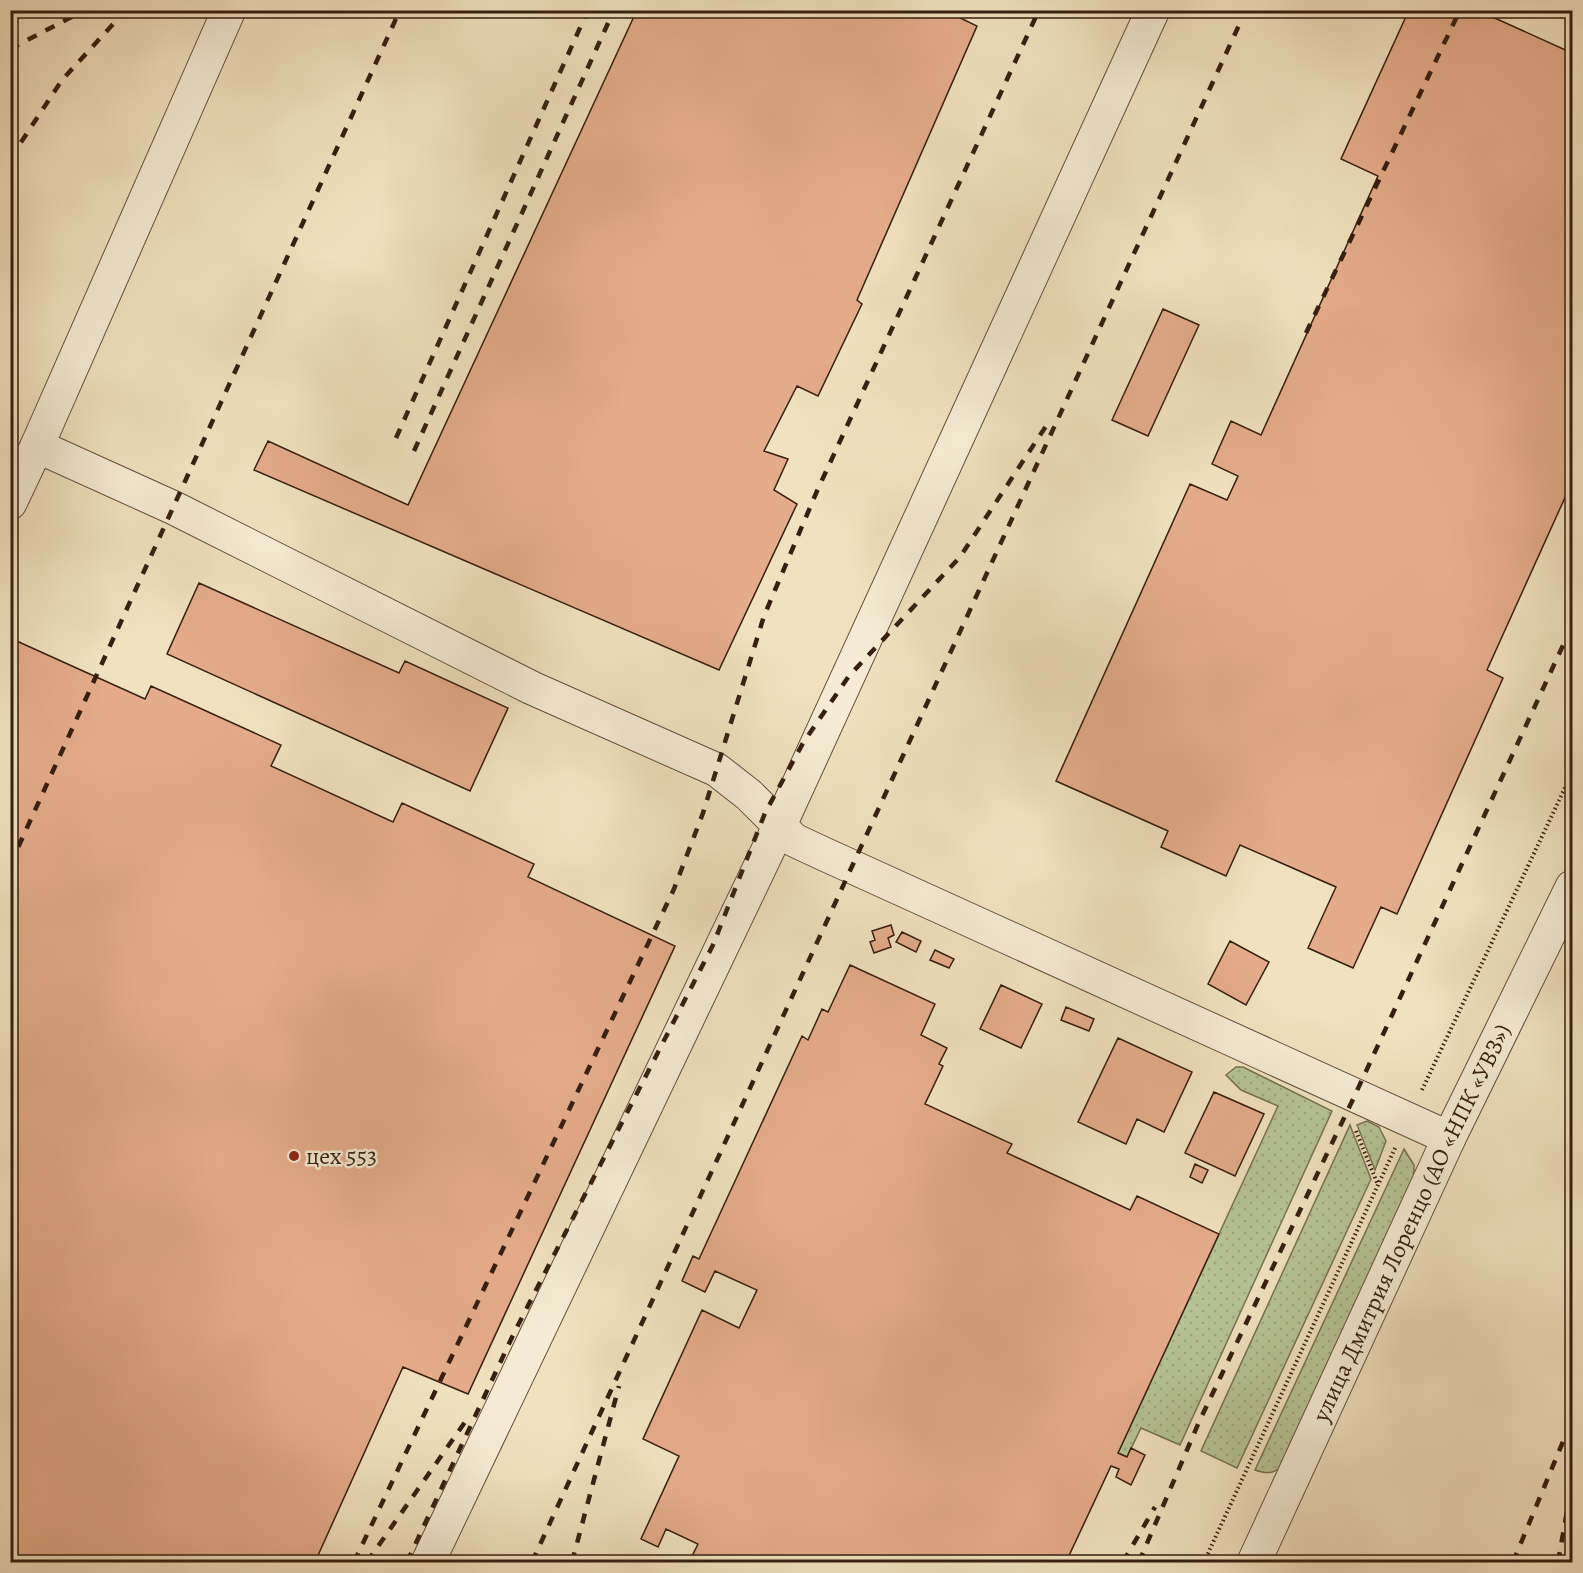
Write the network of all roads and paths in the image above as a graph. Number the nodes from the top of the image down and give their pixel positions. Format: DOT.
graph roads {
  1 [pos="229,10"];
  2 [pos="1153,10"];
  3 [pos="37,446"];
  4 [pos="10,503"];
  5 [pos="1572,773"];
  6 [pos="779,827"];
  7 [pos="1572,887"];
  8 [pos="1408,1119"];
  9 [pos="1355,1128"];
  10 [pos="1449,1138"];
  11 [pos="1378,1186"];
  12 [pos="428,1563"];
  13 [pos="1204,1563"];
  14 [pos="1254,1563"];
  1 -- 3 [label="lane"];
  2 -- 6 [label="lane"];
  3 -- 4 [label="lane"];
  3 -- 6 [label="lane"];
  5 -- 8 [label="path"];
  6 -- 8 [label="lane"];
  6 -- 12 [label="lane"];
  7 -- 10 [label="lane, улица Дмитрия Лоренцо (АО «НПК «УВЗ»)"];
  8 -- 10 [label="lane"];
  8 -- 11 [label="path"];
  9 -- 11 [label="path"];
  10 -- 14 [label="lane, улица Дмитрия Лоренцо (АО «НПК «УВЗ»)"];
  11 -- 13 [label="path"];
}
